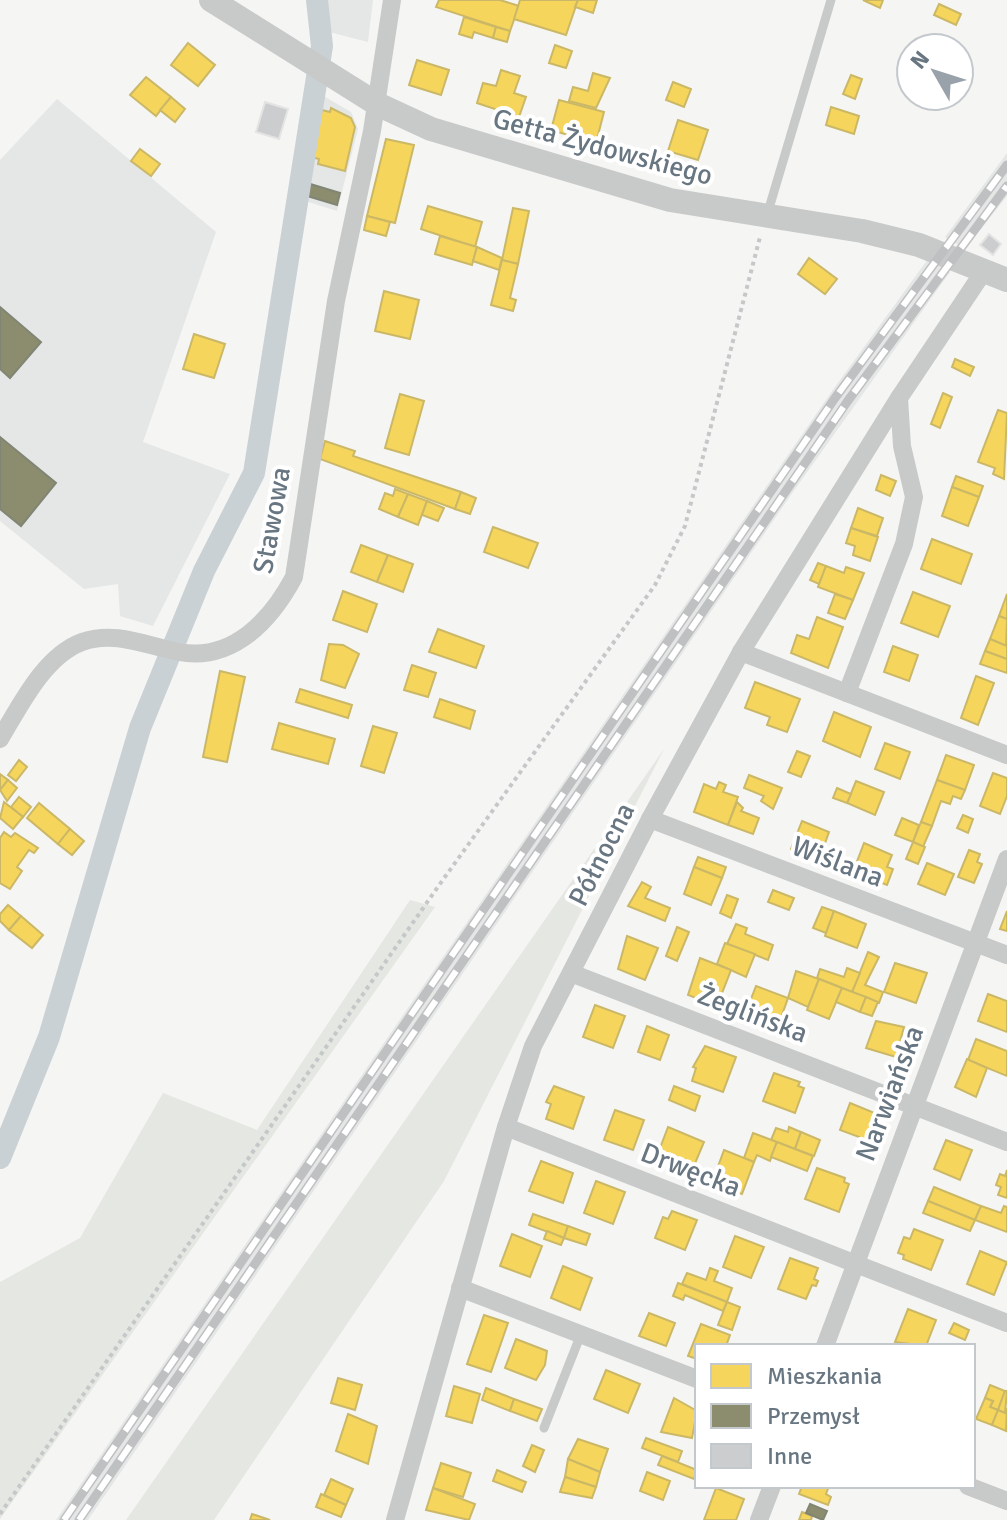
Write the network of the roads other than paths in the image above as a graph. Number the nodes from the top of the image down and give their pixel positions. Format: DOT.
graph roads {
  1 [pos="211,0"];
  2 [pos="392,0"];
  3 [pos="831,0"];
  4 [pos="377,104"];
  5 [pos="767,217"];
  6 [pos="984,271"];
  7 [pos="1007,280"];
  8 [pos="899,398"];
  9 [pos="741,652"];
  10 [pos="847,693"];
  11 [pos="0,739"];
  12 [pos="1007,755"];
  13 [pos="650,819"];
  14 [pos="1007,859"];
  15 [pos="976,943"];
  16 [pos="1007,955"];
  17 [pos="571,973"];
  18 [pos="914,1106"];
  19 [pos="506,1127"];
  20 [pos="1007,1142"];
  21 [pos="855,1264"];
  22 [pos="460,1288"];
  23 [pos="1007,1323"];
  24 [pos="581,1334"];
  25 [pos="826,1344"];
  26 [pos="695,1378"];
  27 [pos="544,1428"];
  28 [pos="771,1488"];
  29 [pos="973,1488"];
  30 [pos="1007,1501"];
  31 [pos="395,1520"];
  32 [pos="759,1520"];
  1 -- 4 [label="street, Getta Żydowskiego"];
  2 -- 4 [label="street, Stawowa"];
  3 -- 5 [label="lane"];
  4 -- 5 [label="street, Getta Żydowskiego"];
  4 -- 11 [label="street, Stawowa"];
  5 -- 6 [label="street, Getta Żydowskiego"];
  6 -- 7 [label="street, Getta Żydowskiego"];
  6 -- 8 [label="street, Północna"];
  8 -- 9 [label="street, Północna"];
  8 -- 10 [label="street"];
  9 -- 10 [label="street"];
  9 -- 13 [label="street, Północna"];
  10 -- 12 [label="street"];
  13 -- 15 [label="street, Wiślana"];
  13 -- 17 [label="street, Północna"];
  14 -- 15 [label="street, Narwiańska"];
  15 -- 16 [label="street, Wiślana"];
  15 -- 18 [label="street, Narwiańska"];
  17 -- 18 [label="street, Żeglińska"];
  17 -- 19 [label="street, Północna"];
  18 -- 20 [label="street, Żeglińska"];
  18 -- 21 [label="street, Narwiańska"];
  19 -- 21 [label="street, Drwęcka"];
  19 -- 22 [label="street, Północna"];
  21 -- 23 [label="street, Drwęcka"];
  21 -- 25 [label="street, Narwiańska"];
  22 -- 24 [label="street"];
  22 -- 31 [label="street, Północna"];
  24 -- 26 [label="street"];
  24 -- 27 [label="lane"];
  28 -- 32 [label="street"];
  29 -- 30 [label="street"];
}
